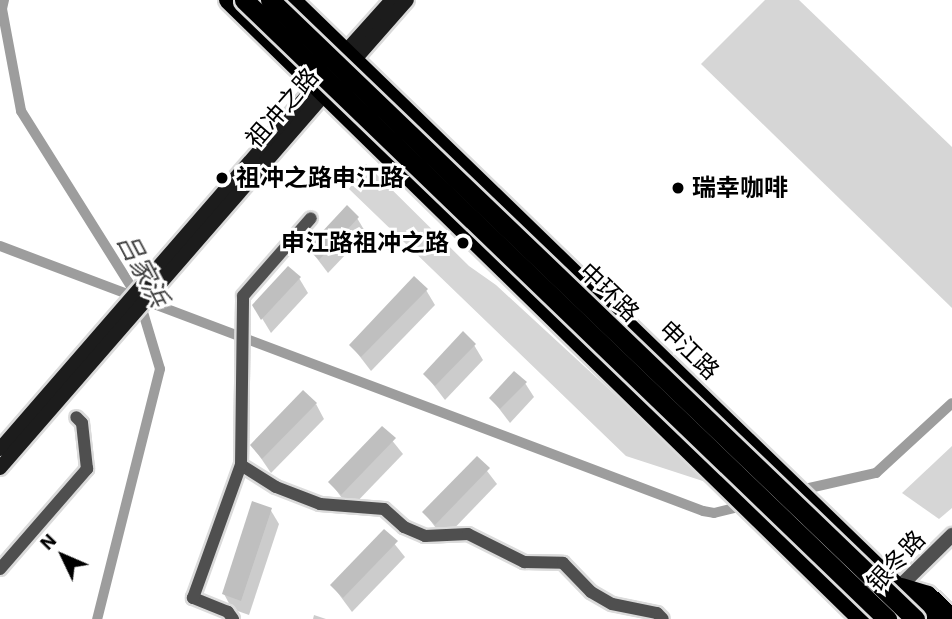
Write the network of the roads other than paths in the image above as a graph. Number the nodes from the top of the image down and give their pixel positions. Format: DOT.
graph roads {
  1 [pos="228,0"];
  2 [pos="244,0"];
  3 [pos="270,0"];
  4 [pos="292,0"];
  5 [pos="392,0"];
  6 [pos="407,0"];
  7 [pos="350,55"];
  8 [pos="320,90"];
  9 [pos="311,218"];
  10 [pos="179,253"];
  11 [pos="76,417"];
  12 [pos="0,449"];
  13 [pos="241,465"];
  14 [pos="0,468"];
  15 [pos="952,535"];
  16 [pos="0,569"];
  17 [pos="898,586"];
  18 [pos="952,617"];
  19 [pos="233,619"];
  20 [pos="663,619"];
  21 [pos="861,619"];
  22 [pos="876,619"];
  23 [pos="887,619"];
  24 [pos="915,619"];
  25 [pos="931,619"];
  1 -- 8 [label="main road"];
  2 -- 23 [label="highway, 中环路, bridge"];
  3 -- 24 [label="highway, 中环路, bridge"];
  4 -- 7 [label="main road, 申江路"];
  5 -- 7 [label="main road, 祖冲之路"];
  6 -- 7 [label="main road, 祖冲之路"];
  7 -- 8 [label="main road, 祖冲之路"];
  7 -- 17 [label="main road, 申江路"];
  8 -- 10 [label="main road, 祖冲之路"];
  8 -- 21 [label="main road"];
  9 -- 13 [label="street"];
  10 -- 12 [label="main road, 祖冲之路"];
  10 -- 14 [label="main road, 祖冲之路"];
  11 -- 16 [label="street"];
  13 -- 19 [label="street"];
  13 -- 20 [label="street"];
  15 -- 17 [label="street, 银冬路"];
  17 -- 18 [label="main road"];
  17 -- 22 [label="street, 银冬路"];
  17 -- 25 [label="main road, 申江路"];
}
